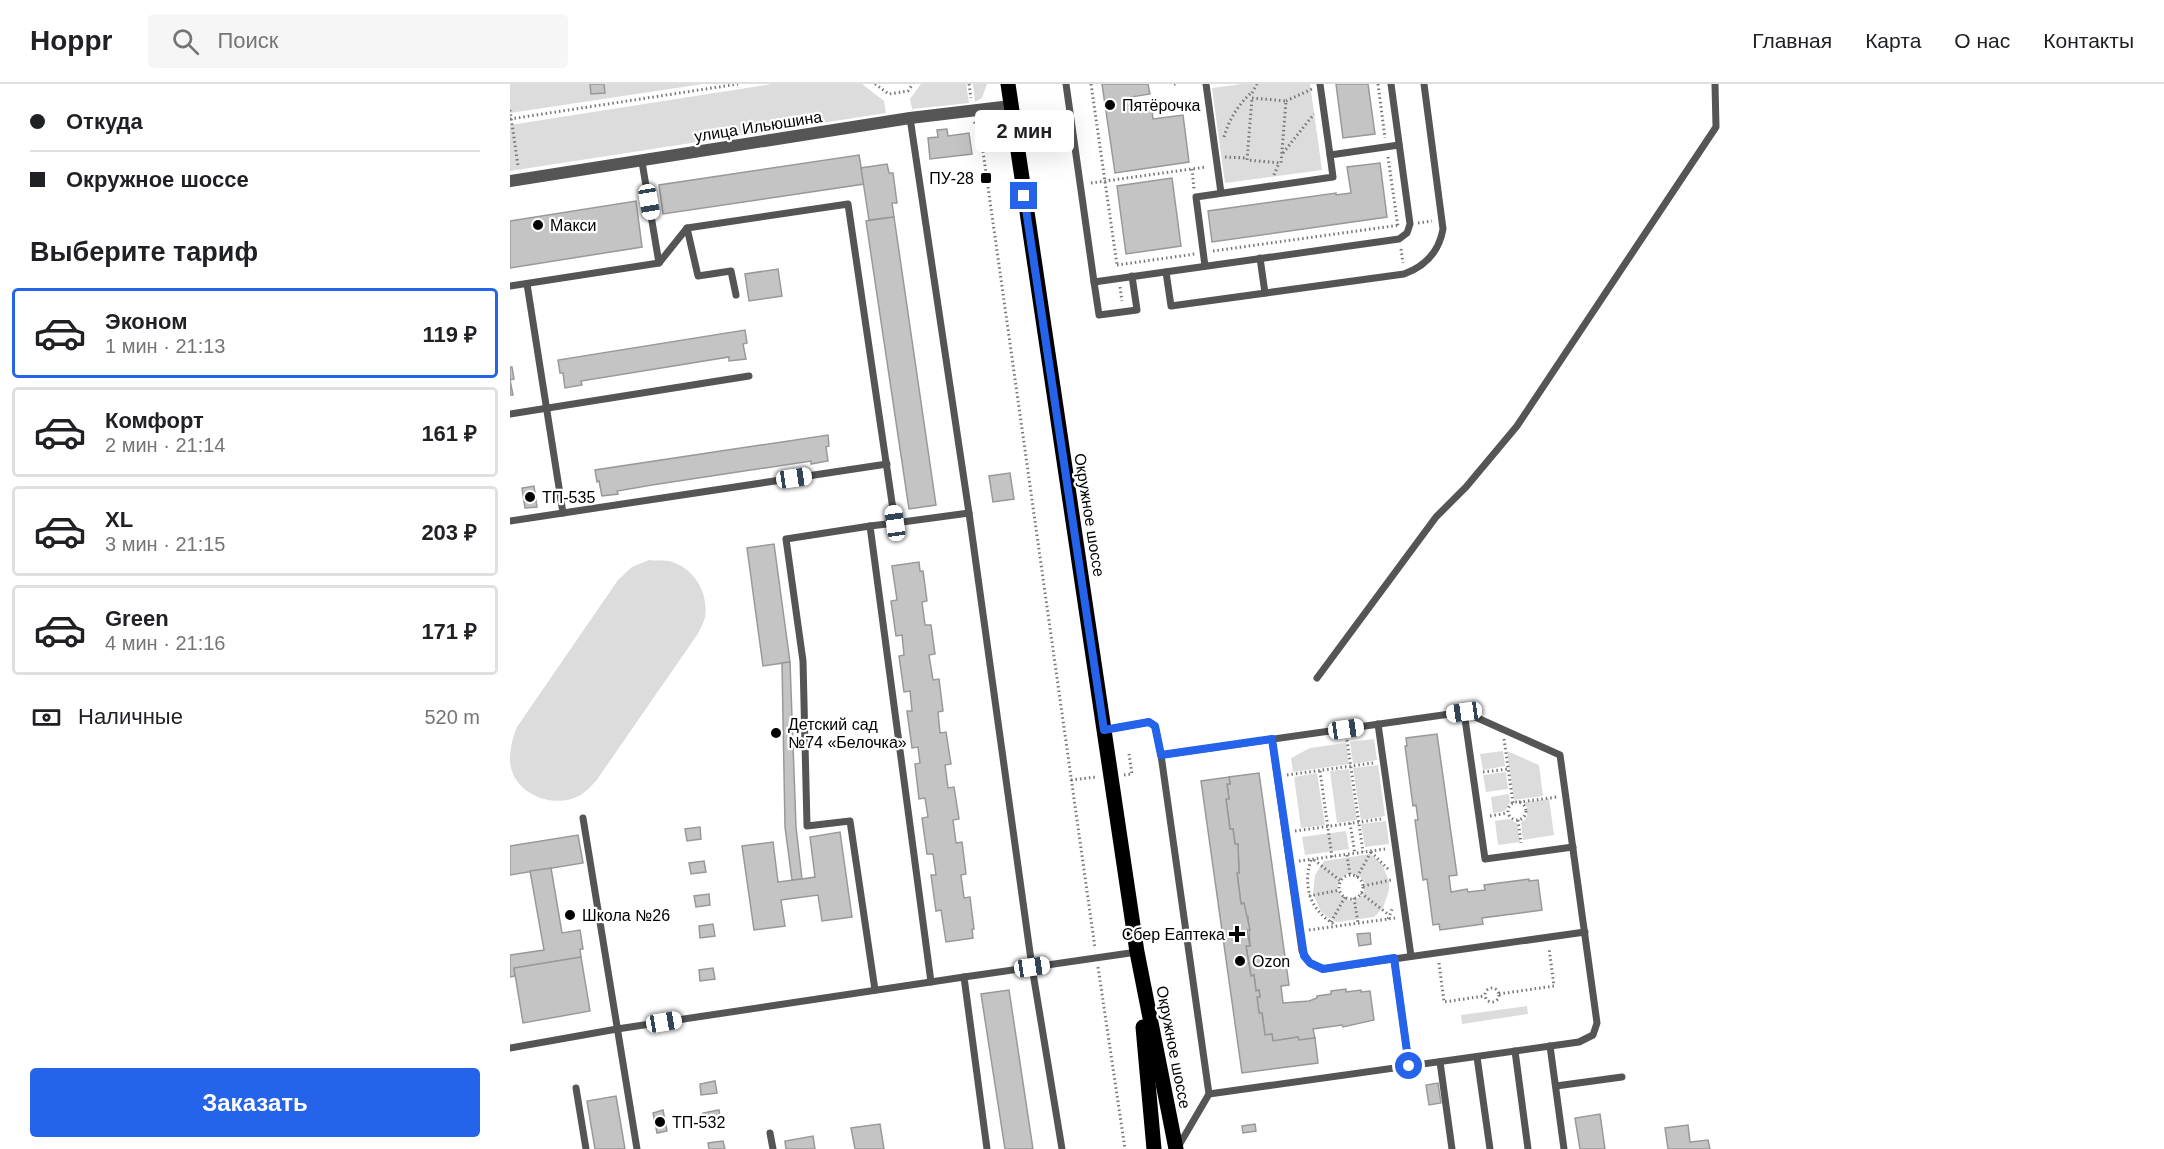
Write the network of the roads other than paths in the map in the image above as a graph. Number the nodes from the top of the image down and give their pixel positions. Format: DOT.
graph roads {
  1 [pos="1008,84"];
  2 [pos="1066,84"];
  3 [pos="1206,84"];
  4 [pos="1320,84"];
  5 [pos="1391,84"];
  6 [pos="1424,84"];
  7 [pos="1715,84"];
  8 [pos="1011,106"];
  9 [pos="910,118"];
  10 [pos="1399,146"];
  11 [pos="1330,155"];
  12 [pos="642,162"];
  13 [pos="515,181"];
  14 [pos="1221,193"];
  15 [pos="687,228"];
  16 [pos="1260,258"];
  17 [pos="659,263"];
  18 [pos="1205,266"];
  19 [pos="1166,272"];
  20 [pos="1132,276"];
  21 [pos="1094,282"];
  22 [pos="527,284"];
  23 [pos="510,286"];
  24 [pos="1265,293"];
  25 [pos="736,295"];
  26 [pos="749,376"];
  27 [pos="547,408"];
  28 [pos="510,414"];
  29 [pos="887,464"];
  30 [pos="563,513"];
  31 [pos="969,513"];
  32 [pos="510,521"];
  33 [pos="895,523"];
  34 [pos="870,526"];
  35 [pos="1317,678"];
  36 [pos="1464,712"];
  37 [pos="1378,724"];
  38 [pos="1104,730"];
  39 [pos="1272,739"];
  40 [pos="1161,755"];
  41 [pos="583,818"];
  42 [pos="1573,847"];
  43 [pos="1585,932"];
  44 [pos="1137,952"];
  45 [pos="1411,956"];
  46 [pos="1394,958"];
  47 [pos="1032,967"];
  48 [pos="964,977"];
  49 [pos="932,982"];
  50 [pos="875,990"];
  51 [pos="617,1029"];
  52 [pos="1550,1046"];
  53 [pos="510,1048"];
  54 [pos="1515,1051"];
  55 [pos="1477,1057"];
  56 [pos="1440,1062"];
  57 [pos="1409,1066"];
  58 [pos="1622,1077"];
  59 [pos="1556,1086"];
  60 [pos="576,1088"];
  61 [pos="1209,1094"];
  62 [pos="770,1133"];
  63 [pos="586,1149"];
  64 [pos="637,1149"];
  65 [pos="773,1149"];
  66 [pos="987,1149"];
  67 [pos="1062,1149"];
  68 [pos="1154,1149"];
  69 [pos="1176,1149"];
  70 [pos="1452,1149"];
  71 [pos="1490,1149"];
  72 [pos="1528,1149"];
  73 [pos="1564,1149"];
  1 -- 8 [label="main road, Окружное шоссе"];
  2 -- 21 [label="lane"];
  3 -- 14 [label="lane"];
  4 -- 11 [label="lane"];
  5 -- 10 [label="lane"];
  6 -- 24 [label="lane"];
  7 -- 35 [label="lane"];
  8 -- 9 [label="street, улица Ильюшина"];
  8 -- 38 [label="main road, Окружное шоссе"];
  9 -- 12 [label="street, улица Ильюшина"];
  9 -- 31 [label="lane"];
  10 -- 11 [label="lane"];
  10 -- 16 [label="lane"];
  11 -- 14 [label="lane"];
  12 -- 13 [label="street, улица Ильюшина"];
  12 -- 17 [label="lane"];
  14 -- 18 [label="lane"];
  15 -- 17 [label="lane"];
  15 -- 25 [label="lane"];
  15 -- 29 [label="lane"];
  16 -- 18 [label="lane"];
  16 -- 24 [label="lane"];
  17 -- 22 [label="lane"];
  18 -- 19 [label="lane"];
  19 -- 20 [label="lane"];
  19 -- 24 [label="lane"];
  20 -- 21 [label="lane"];
  20 -- 21 [label="lane"];
  22 -- 23 [label="lane"];
  22 -- 27 [label="lane"];
  26 -- 27 [label="lane"];
  27 -- 28 [label="lane"];
  27 -- 30 [label="lane"];
  29 -- 30 [label="lane"];
  29 -- 33 [label="lane"];
  30 -- 32 [label="lane"];
  31 -- 33 [label="lane"];
  31 -- 47 [label="lane"];
  33 -- 34 [label="lane"];
  34 -- 49 [label="lane"];
  34 -- 50 [label="lane"];
  36 -- 37 [label="lane"];
  36 -- 42 [label="lane"];
  36 -- 42 [label="lane"];
  37 -- 39 [label="lane"];
  37 -- 45 [label="lane"];
  38 -- 40 [label="lane"];
  38 -- 44 [label="main road, Окружное шоссе"];
  39 -- 40 [label="lane"];
  39 -- 46 [label="lane"];
  40 -- 61 [label="lane"];
  41 -- 51 [label="lane"];
  42 -- 43 [label="lane"];
  43 -- 45 [label="lane"];
  43 -- 52 [label="lane"];
  44 -- 47 [label="lane"];
  44 -- 68 [label="main road, Окружное шоссе"];
  44 -- 69 [label="main road, Окружное шоссе"];
  45 -- 46 [label="lane"];
  46 -- 57 [label="lane"];
  47 -- 48 [label="lane"];
  47 -- 67 [label="lane"];
  48 -- 49 [label="lane"];
  48 -- 66 [label="lane"];
  49 -- 50 [label="lane"];
  50 -- 51 [label="lane"];
  51 -- 53 [label="lane"];
  51 -- 64 [label="lane"];
  52 -- 54 [label="lane"];
  52 -- 59 [label="lane"];
  54 -- 55 [label="lane"];
  54 -- 72 [label="lane"];
  55 -- 56 [label="lane"];
  55 -- 71 [label="lane"];
  56 -- 57 [label="lane"];
  56 -- 70 [label="lane"];
  57 -- 61 [label="lane"];
  58 -- 59 [label="lane"];
  59 -- 73 [label="lane"];
  60 -- 63 [label="lane"];
  61 -- 69 [label="lane"];
  62 -- 65 [label="lane"];
}
